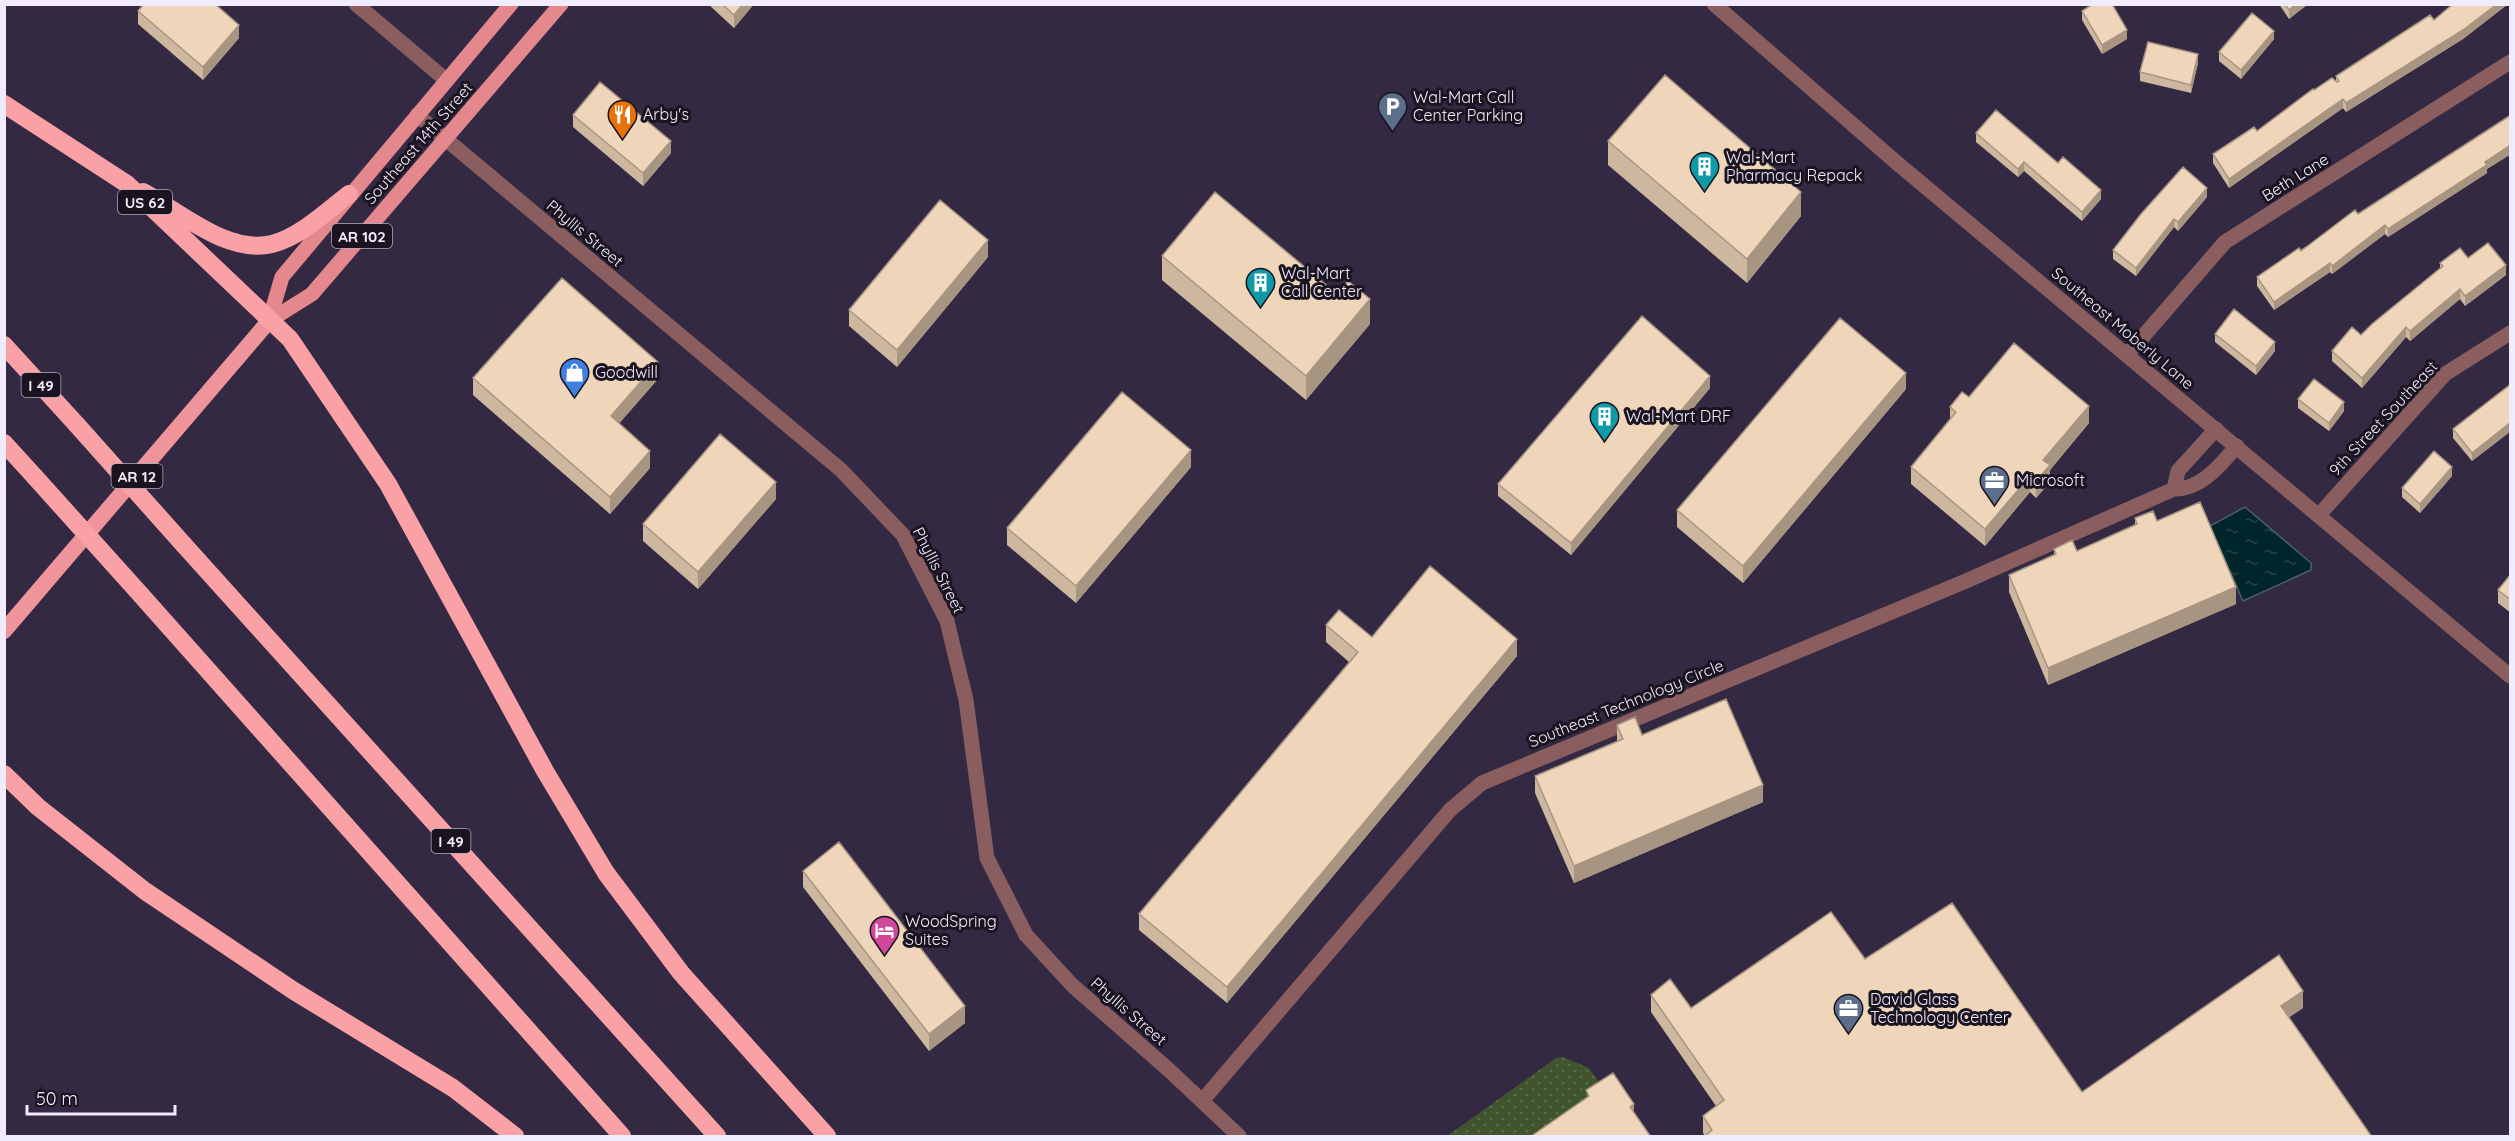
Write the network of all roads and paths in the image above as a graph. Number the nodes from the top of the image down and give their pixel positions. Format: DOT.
graph roads {
  1 [pos="356,4"];
  2 [pos="511,4"];
  3 [pos="561,4"];
  4 [pos="1714,4"];
  5 [pos="2511,62"];
  6 [pos="446,80"];
  7 [pos="4,104"];
  8 [pos="417,115"];
  9 [pos="446,139"];
  10 [pos="127,184"];
  11 [pos="349,194"];
  12 [pos="269,321"];
  13 [pos="2511,333"];
  14 [pos="4,345"];
  15 [pos="2127,355"];
  16 [pos="2216,429"];
  17 [pos="4,443"];
  18 [pos="2237,446"];
  19 [pos="2174,489"];
  20 [pos="2319,515"];
  21 [pos="4,631"];
  22 [pos="2511,676"];
  23 [pos="6,777"];
  24 [pos="1202,1101"];
  25 [pos="515,1137"];
  26 [pos="622,1137"];
  27 [pos="717,1137"];
  28 [pos="826,1137"];
  29 [pos="1239,1137"];
  1 -- 6 [label="street"];
  2 -- 6 [label="main road, Southeast 14th Street / AR 102"];
  3 -- 9 [label="main road, Southeast 14th Street / AR 102"];
  4 -- 15 [label="street, Southeast Moberly Lane"];
  5 -- 15 [label="street, Beth Lane"];
  6 -- 8 [label="main road, Southeast 14th Street / AR 102"];
  7 -- 10 [label="highway, US 62"];
  8 -- 9 [label="street, Phyllis Street"];
  8 -- 11 [label="main road, Southeast 14th Street / AR 102"];
  9 -- 12 [label="main road, Southeast 14th Street / AR 102"];
  9 -- 24 [label="street, Phyllis Street"];
  10 -- 11 [label="highway, US 62"];
  10 -- 12 [label="highway, US 62"];
  11 -- 12 [label="main road, Southeast 14th Street / AR 102"];
  12 -- 21 [label="highway, Southeast 14th Street / AR 12"];
  12 -- 28 [label="highway"];
  13 -- 20 [label="street, 9th Street Southeast"];
  14 -- 27 [label="highway, I 49, bridge"];
  15 -- 16 [label="street, Southeast Moberly Lane"];
  16 -- 18 [label="street, Southeast Moberly Lane"];
  16 -- 19 [label="street"];
  17 -- 26 [label="highway, bridge"];
  18 -- 19 [label="street, Southeast Technology Circle"];
  18 -- 20 [label="street, Southeast Moberly Lane"];
  19 -- 24 [label="street, Southeast Technology Circle"];
  20 -- 22 [label="street, Southeast Moberly Lane"];
  23 -- 25 [label="highway"];
  24 -- 29 [label="street, Phyllis Street"];
}
